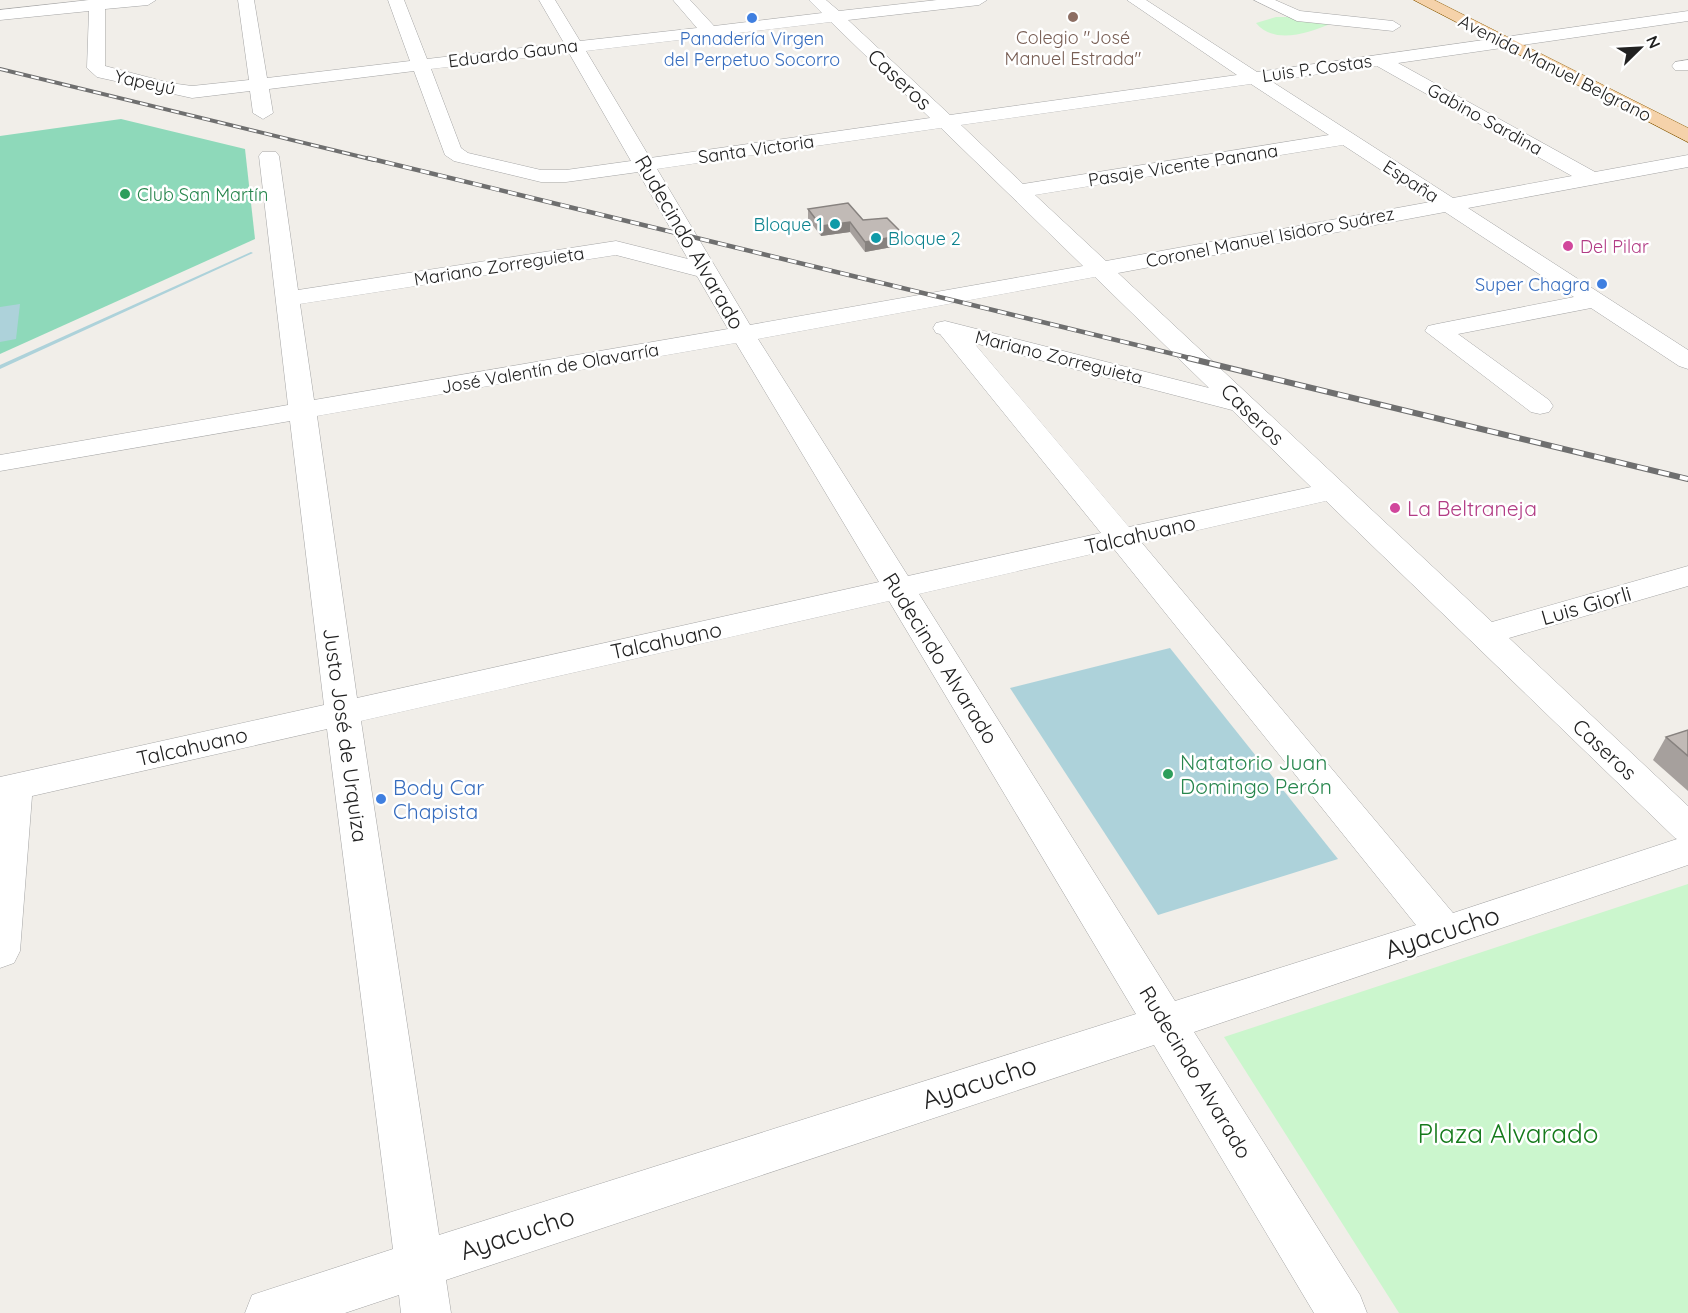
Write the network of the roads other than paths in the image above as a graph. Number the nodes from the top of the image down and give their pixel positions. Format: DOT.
graph roads {
  1 [pos="148,0"];
  2 [pos="246,0"];
  3 [pos="396,0"];
  4 [pos="547,0"];
  5 [pos="681,0"];
  6 [pos="977,0"];
  7 [pos="1135,0"];
  8 [pos="1262,0"];
  9 [pos="1422,0"];
  10 [pos="97,3"];
  11 [pos="1352,5"];
  12 [pos="825,8"];
  13 [pos="0,15"];
  14 [pos="1688,16"];
  15 [pos="1393,27"];
  16 [pos="708,30"];
  17 [pos="1503,41"];
  18 [pos="574,46"];
  19 [pos="1439,51"];
  20 [pos="1378,59"];
  21 [pos="421,64"];
  22 [pos="1253,78"];
  23 [pos="259,84"];
  24 [pos="192,92"];
  25 [pos="264,113"];
  26 [pos="945,121"];
  27 [pos="1688,136"];
  28 [pos="1347,138"];
  29 [pos="269,156"];
  30 [pos="1688,161"];
  31 [pos="645,165"];
  32 [pos="1592,179"];
  33 [pos="1019,192"];
  34 [pos="1447,204"];
  35 [pos="1099,269"];
  36 [pos="706,271"];
  37 [pos="290,298"];
  38 [pos="1595,300"];
  39 [pos="875,311"];
  40 [pos="949,329"];
  41 [pos="743,334"];
  42 [pos="1688,361"];
  43 [pos="1242,404"];
  44 [pos="1540,406"];
  45 [pos="303,412"];
  46 [pos="0,463"];
  47 [pos="1332,490"];
  48 [pos="1120,538"];
  49 [pos="1688,576"];
  50 [pos="898,588"];
  51 [pos="1484,635"];
  52 [pos="342,711"];
  53 [pos="7,788"];
  54 [pos="1688,828"];
  55 [pos="1688,850"];
  56 [pos="1446,932"];
  57 [pos="0,951"];
  58 [pos="1165,1021"];
  59 [pos="419,1265"];
  60 [pos="270,1313"];
  61 [pos="426,1313"];
  62 [pos="1342,1313"];
  1 -- 10 [label="street"];
  2 -- 23 [label="street"];
  3 -- 21 [label="street"];
  4 -- 18 [label="street, Rudecindo Alvarado"];
  5 -- 16 [label="street"];
  6 -- 12 [label="street, Eduardo Gauna"];
  7 -- 22 [label="street, España"];
  8 -- 15 [label="street, Gabino Sardina"];
  9 -- 17 [label="main road, Avenida Manuel Belgrano"];
  10 -- 13 [label="street"];
  10 -- 24 [label="street, Yapeyú"];
  11 -- 15 [label="street, Gabino Sardina"];
  12 -- 16 [label="street, Eduardo Gauna"];
  12 -- 26 [label="street, Caseros"];
  14 -- 17 [label="street, Luis P. Costas"];
  15 -- 19 [label="street, Gabino Sardina"];
  16 -- 18 [label="street, Eduardo Gauna"];
  17 -- 19 [label="street, Luis P. Costas"];
  17 -- 27 [label="main road, Avenida Manuel Belgrano"];
  18 -- 21 [label="street, Eduardo Gauna"];
  18 -- 31 [label="street, Rudecindo Alvarado"];
  19 -- 20 [label="street, Luis P. Costas"];
  20 -- 22 [label="street, Luis P. Costas"];
  20 -- 32 [label="street, Gabino Sardina"];
  21 -- 23 [label="street, Eduardo Gauna"];
  21 -- 31 [label="street, Santa Victoria"];
  22 -- 26 [label="street, Luis P. Costas"];
  22 -- 28 [label="street, España"];
  23 -- 24 [label="street, Eduardo Gauna"];
  23 -- 25 [label="street"];
  26 -- 31 [label="street, Santa Victoria"];
  26 -- 33 [label="street, Caseros"];
  28 -- 33 [label="street, Pasaje Vicente Panana"];
  28 -- 34 [label="street, España"];
  29 -- 37 [label="street, Justo José de Urquiza"];
  30 -- 32 [label="street, Coronel Manuel Isidoro Suárez"];
  31 -- 36 [label="street, Rudecindo Alvarado"];
  32 -- 34 [label="street, Coronel Manuel Isidoro Suárez"];
  33 -- 35 [label="street, Caseros"];
  34 -- 35 [label="street, Coronel Manuel Isidoro Suárez"];
  34 -- 38 [label="street, España"];
  35 -- 39 [label="street, José Valentín de Olavarría"];
  35 -- 43 [label="street, Caseros"];
  36 -- 37 [label="street, Mariano Zorreguieta"];
  36 -- 41 [label="street, Rudecindo Alvarado"];
  37 -- 45 [label="street, Justo José de Urquiza"];
  38 -- 42 [label="street, España"];
  38 -- 44 [label="street"];
  39 -- 40 [label="street, Mariano Zorreguieta"];
  39 -- 41 [label="street, José Valentín de Olavarría"];
  40 -- 43 [label="street, Mariano Zorreguieta"];
  40 -- 48 [label="street"];
  41 -- 45 [label="street, José Valentín de Olavarría"];
  41 -- 50 [label="street, Rudecindo Alvarado"];
  43 -- 47 [label="street, Caseros"];
  45 -- 46 [label="street, José Valentín de Olavarría"];
  45 -- 52 [label="street, Justo José de Urquiza"];
  47 -- 48 [label="street, Talcahuano"];
  47 -- 51 [label="street, Caseros"];
  48 -- 50 [label="street, Talcahuano"];
  48 -- 56 [label="street"];
  49 -- 51 [label="street, Luis Giorli"];
  50 -- 52 [label="street, Talcahuano"];
  50 -- 58 [label="street, Rudecindo Alvarado"];
  51 -- 54 [label="street, Caseros"];
  52 -- 53 [label="street, Talcahuano"];
  52 -- 59 [label="street, Justo José de Urquiza"];
  53 -- 57 [label="street"];
  55 -- 56 [label="street, Ayacucho"];
  56 -- 58 [label="street, Ayacucho"];
  58 -- 59 [label="street, Ayacucho"];
  58 -- 62 [label="street, Rudecindo Alvarado"];
  59 -- 60 [label="street, Ayacucho"];
  59 -- 61 [label="street, Justo José de Urquiza"];
}
